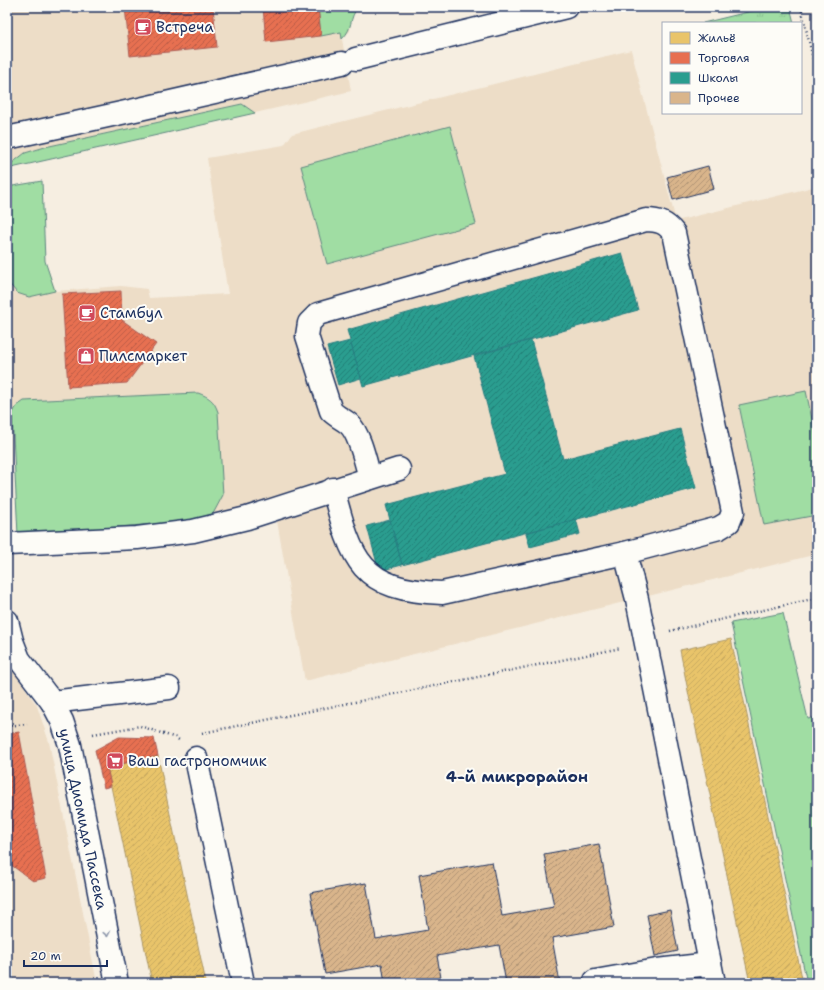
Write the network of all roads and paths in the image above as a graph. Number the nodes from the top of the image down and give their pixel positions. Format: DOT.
graph roads {
  1 [pos="566,7"];
  2 [pos="801,7"];
  3 [pos="817,76"];
  4 [pos="7,138"];
  5 [pos="399,469"];
  6 [pos="370,478"];
  7 [pos="334,489"];
  8 [pos="7,544"];
  9 [pos="625,553"];
  10 [pos="817,598"];
  11 [pos="7,621"];
  12 [pos="646,643"];
  13 [pos="169,688"];
  14 [pos="52,702"];
  15 [pos="27,724"];
  16 [pos="7,726"];
  17 [pos="198,734"];
  18 [pos="184,736"];
  19 [pos="176,738"];
  20 [pos="78,740"];
  21 [pos="196,758"];
  22 [pos="712,973"];
  23 [pos="595,981"];
  24 [pos="117,983"];
  25 [pos="243,983"];
  1 -- 4 [label="street"];
  2 -- 3 [label="path"];
  5 -- 6 [label="street"];
  6 -- 7 [label="street"];
  6 -- 9 [label="street"];
  7 -- 8 [label="street"];
  7 -- 9 [label="street"];
  9 -- 12 [label="street"];
  10 -- 12 [label="path"];
  11 -- 14 [label="street, улица Диомида Пассека"];
  12 -- 17 [label="path"];
  12 -- 22 [label="street"];
  13 -- 14 [label="street"];
  14 -- 20 [label="street, улица Диомида Пассека"];
  15 -- 16 [label="path"];
  18 -- 19 [label="path"];
  19 -- 20 [label="path"];
  19 -- 21 [label="path"];
  20 -- 24 [label="street, улица Диомида Пассека, one-way"];
  21 -- 25 [label="street"];
  22 -- 23 [label="street"];
}
